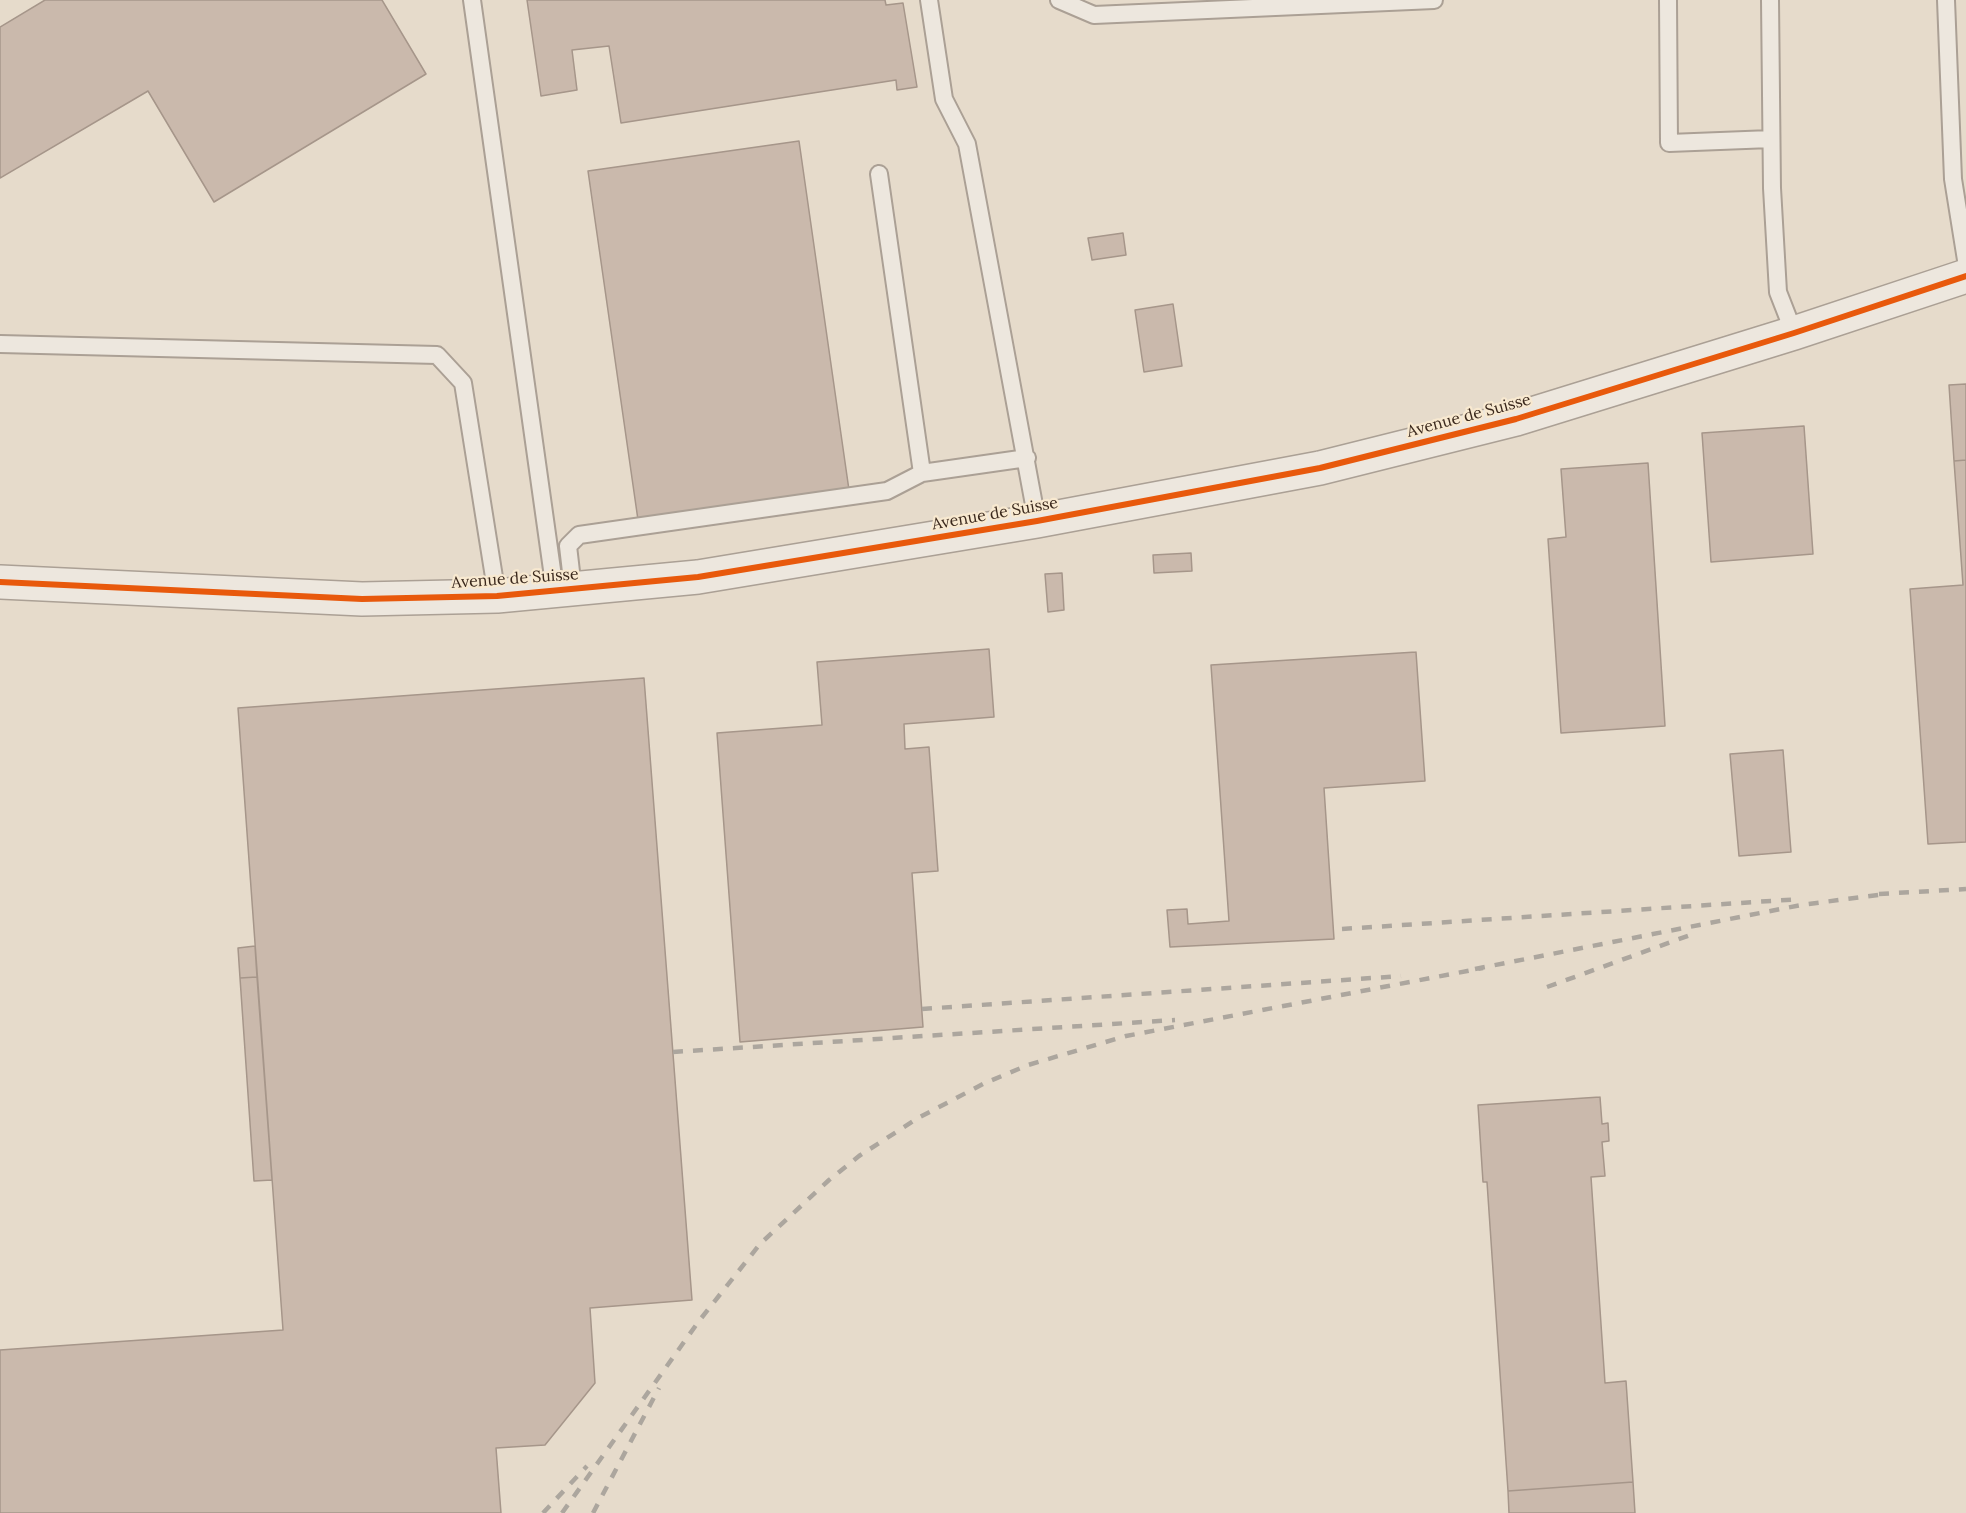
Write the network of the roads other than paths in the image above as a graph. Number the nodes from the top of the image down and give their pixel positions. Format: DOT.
graph roads {
  1 [pos="472,0"];
  2 [pos="929,0"];
  3 [pos="1059,0"];
  4 [pos="1434,0"];
  5 [pos="1668,0"];
  6 [pos="1770,0"];
  7 [pos="1946,0"];
  8 [pos="1949,59"];
  9 [pos="1966,59"];
  10 [pos="1959,133"];
  11 [pos="1771,139"];
  12 [pos="879,174"];
  13 [pos="1966,260"];
  14 [pos="1966,276"];
  15 [pos="1794,333"];
  16 [pos="0,344"];
  17 [pos="1027,458"];
  18 [pos="922,472"];
  19 [pos="1037,521"];
  20 [pos="0,582"];
  21 [pos="564,590"];
  22 [pos="497,596"];
  1 -- 21 [label="lane"];
  2 -- 17 [label="lane"];
  3 -- 4 [label="lane"];
  5 -- 11 [label="lane"];
  6 -- 11 [label="lane"];
  7 -- 8 [label="lane"];
  8 -- 9 [label="lane"];
  8 -- 10 [label="lane"];
  10 -- 13 [label="lane"];
  11 -- 15 [label="lane"];
  12 -- 18 [label="lane"];
  14 -- 15 [label="street, Avenue de Suisse"];
  15 -- 19 [label="street, Avenue de Suisse"];
  16 -- 22 [label="lane"];
  17 -- 18 [label="lane"];
  17 -- 19 [label="lane"];
  18 -- 21 [label="lane"];
  19 -- 21 [label="street, Avenue de Suisse"];
  20 -- 22 [label="street, Avenue de Suisse"];
  21 -- 22 [label="street, Avenue de Suisse"];
}
